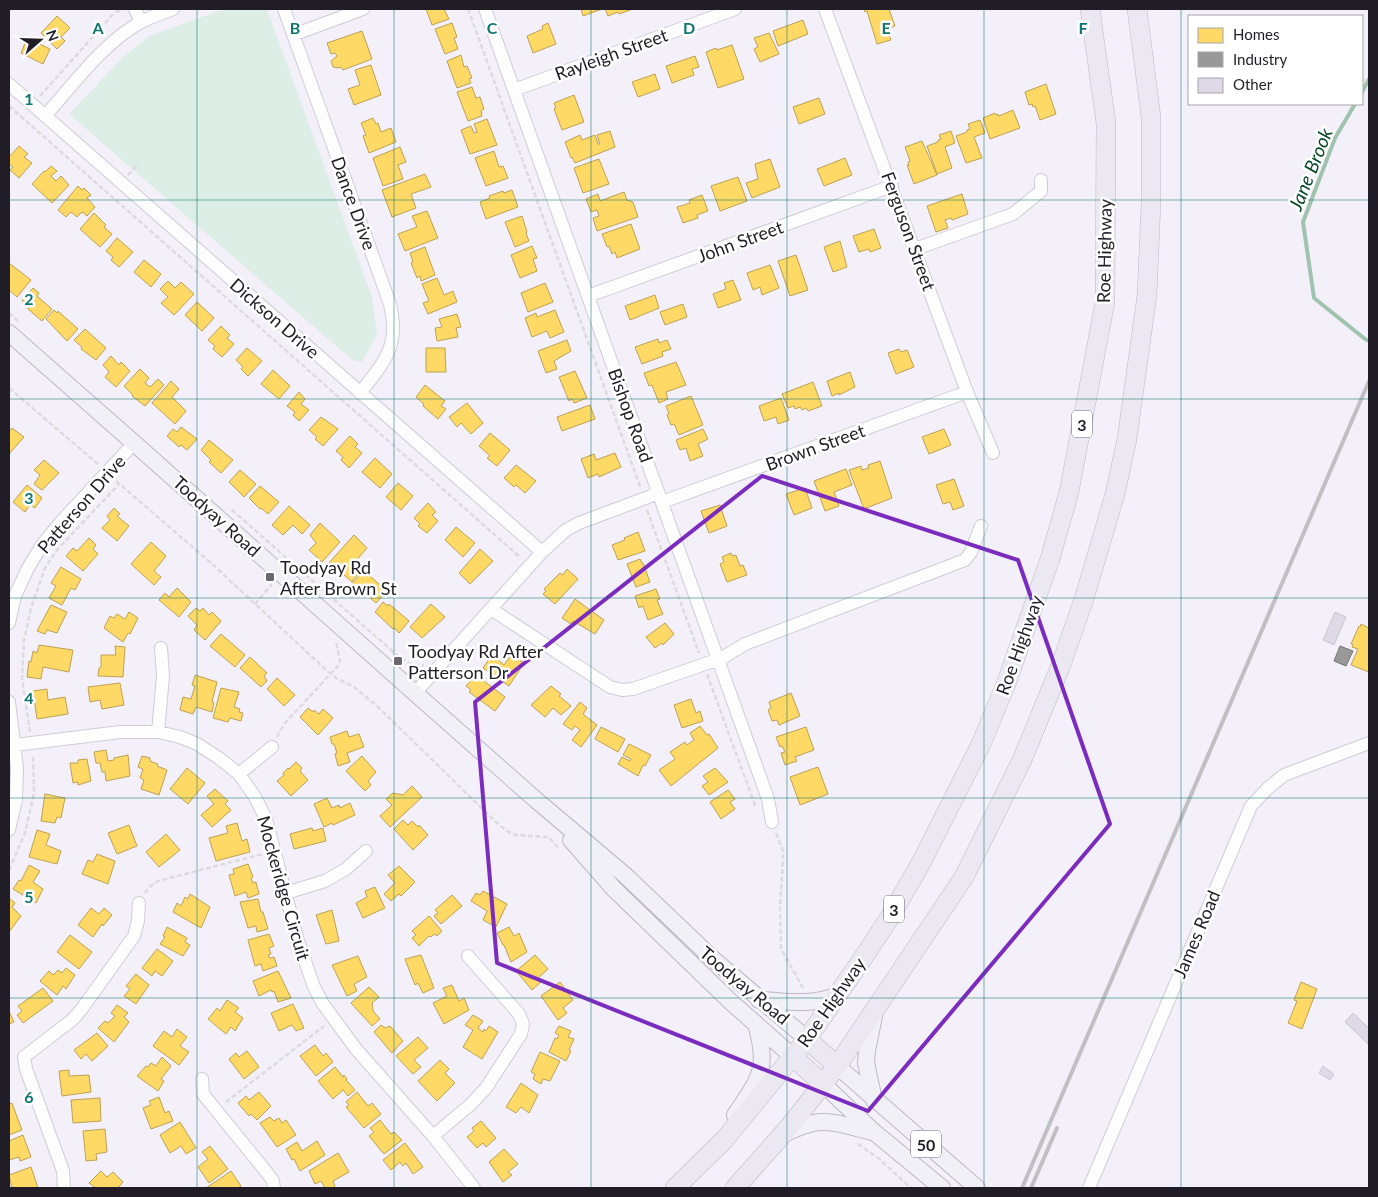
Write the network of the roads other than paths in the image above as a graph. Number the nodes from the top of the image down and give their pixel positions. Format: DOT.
graph roads {
  1 [pos="135,9"];
  2 [pos="173,9"];
  3 [pos="284,9"];
  4 [pos="363,9"];
  5 [pos="486,9"];
  6 [pos="735,9"];
  7 [pos="825,9"];
  8 [pos="1090,9"];
  9 [pos="1137,9"];
  10 [pos="141,22"];
  11 [pos="294,35"];
  12 [pos="9,84"];
  13 [pos="514,90"];
  14 [pos="45,116"];
  15 [pos="1041,180"];
  16 [pos="892,186"];
  17 [pos="915,249"];
  18 [pos="588,296"];
  19 [pos="16,329"];
  20 [pos="967,392"];
  21 [pos="360,393"];
  22 [pos="134,443"];
  23 [pos="992,453"];
  24 [pos="661,498"];
  25 [pos="980,526"];
  26 [pos="542,552"];
  27 [pos="490,609"];
  28 [pos="9,623"];
  29 [pos="161,648"];
  30 [pos="718,659"];
  31 [pos="414,693"];
  32 [pos="9,702"];
  33 [pos="158,732"];
  34 [pos="1369,743"];
  35 [pos="15,745"];
  36 [pos="272,747"];
  37 [pos="240,774"];
  38 [pos="536,800"];
  39 [pos="772,822"];
  40 [pos="9,830"];
  41 [pos="366,851"];
  42 [pos="286,893"];
  43 [pos="139,903"];
  44 [pos="468,956"];
  45 [pos="836,996"];
  46 [pos="759,1000"];
  47 [pos="874,1011"];
  48 [pos="756,1024"];
  49 [pos="807,1039"];
  50 [pos="792,1056"];
  51 [pos="837,1066"];
  52 [pos="202,1079"];
  53 [pos="823,1084"];
  54 [pos="874,1100"];
  55 [pos="874,1132"];
  56 [pos="784,1134"];
  57 [pos="433,1136"];
  58 [pos="724,1140"];
  59 [pos="64,1188"];
  60 [pos="274,1188"];
  61 [pos="474,1188"];
  62 [pos="674,1188"];
  63 [pos="735,1188"];
  64 [pos="942,1188"];
  65 [pos="977,1188"];
  66 [pos="1089,1188"];
  1 -- 10 [label="street"];
  2 -- 10 [label="street"];
  3 -- 11 [label="street, Dance Drive"];
  4 -- 11 [label="street"];
  5 -- 13 [label="street, Bishop Road"];
  6 -- 13 [label="street, Rayleigh Street"];
  7 -- 16 [label="street, Ferguson Street"];
  8 -- 45 [label="highway, Roe Highway / 3"];
  9 -- 47 [label="highway, 3"];
  10 -- 14 [label="street"];
  11 -- 21 [label="street, Dance Drive"];
  12 -- 14 [label="street, Dickson Drive"];
  13 -- 18 [label="street, Bishop Road"];
  14 -- 21 [label="street, Dickson Drive"];
  15 -- 17 [label="street"];
  16 -- 17 [label="street, Ferguson Street"];
  16 -- 18 [label="street, John Street"];
  17 -- 20 [label="street, Ferguson Street"];
  18 -- 24 [label="street, Bishop Road"];
  19 -- 22 [label="main road, Toodyay Road / 50"];
  20 -- 23 [label="street, Ferguson Street"];
  20 -- 24 [label="street, Brown Street"];
  21 -- 26 [label="street, Dickson Drive"];
  22 -- 28 [label="street, Patterson Drive"];
  22 -- 31 [label="main road, Toodyay Road / 50"];
  24 -- 26 [label="street, Brown Street"];
  24 -- 30 [label="street, Bishop Road"];
  25 -- 30 [label="street"];
  26 -- 27 [label="street, Brown Street"];
  27 -- 30 [label="street"];
  27 -- 31 [label="street, Brown Street"];
  29 -- 33 [label="street"];
  30 -- 39 [label="street, Bishop Road"];
  31 -- 38 [label="main road, Toodyay Road / 50"];
  32 -- 35 [label="street"];
  33 -- 35 [label="street, Mockeridge Circuit"];
  33 -- 37 [label="street, Mockeridge Circuit"];
  34 -- 66 [label="street, James Road"];
  35 -- 40 [label="street"];
  36 -- 37 [label="street"];
  37 -- 42 [label="street, Mockeridge Circuit"];
  38 -- 46 [label="main road, Toodyay Road / 50"];
  38 -- 48 [label="main road, Toodyay Road / 50"];
  41 -- 42 [label="street"];
  42 -- 57 [label="street, Mockeridge Circuit"];
  43 -- 59 [label="street"];
  44 -- 57 [label="street"];
  45 -- 46 [label="main road"];
  45 -- 49 [label="highway, Roe Highway / 3"];
  46 -- 49 [label="main road, Toodyay Road / 50"];
  47 -- 51 [label="highway, 3"];
  47 -- 54 [label="main road"];
  48 -- 50 [label="main road, Toodyay Road / 50"];
  48 -- 58 [label="main road"];
  49 -- 50 [label="highway, Roe Highway / 3"];
  49 -- 51 [label="highway, Toodyay Road / 50"];
  50 -- 53 [label="highway, Toodyay Road / 50"];
  50 -- 58 [label="highway, Roe Highway / 3"];
  51 -- 53 [label="highway, 3"];
  51 -- 54 [label="main road, Toodyay Road / 50"];
  52 -- 60 [label="street"];
  53 -- 55 [label="main road, Toodyay Road / 50"];
  53 -- 56 [label="highway, 3"];
  54 -- 65 [label="main road, Toodyay Road / 50"];
  55 -- 56 [label="main road"];
  55 -- 64 [label="main road, Toodyay Road / 50"];
  56 -- 63 [label="highway, 3"];
  57 -- 61 [label="street, Mockeridge Circuit"];
  58 -- 62 [label="highway, Roe Highway / 3"];
}
